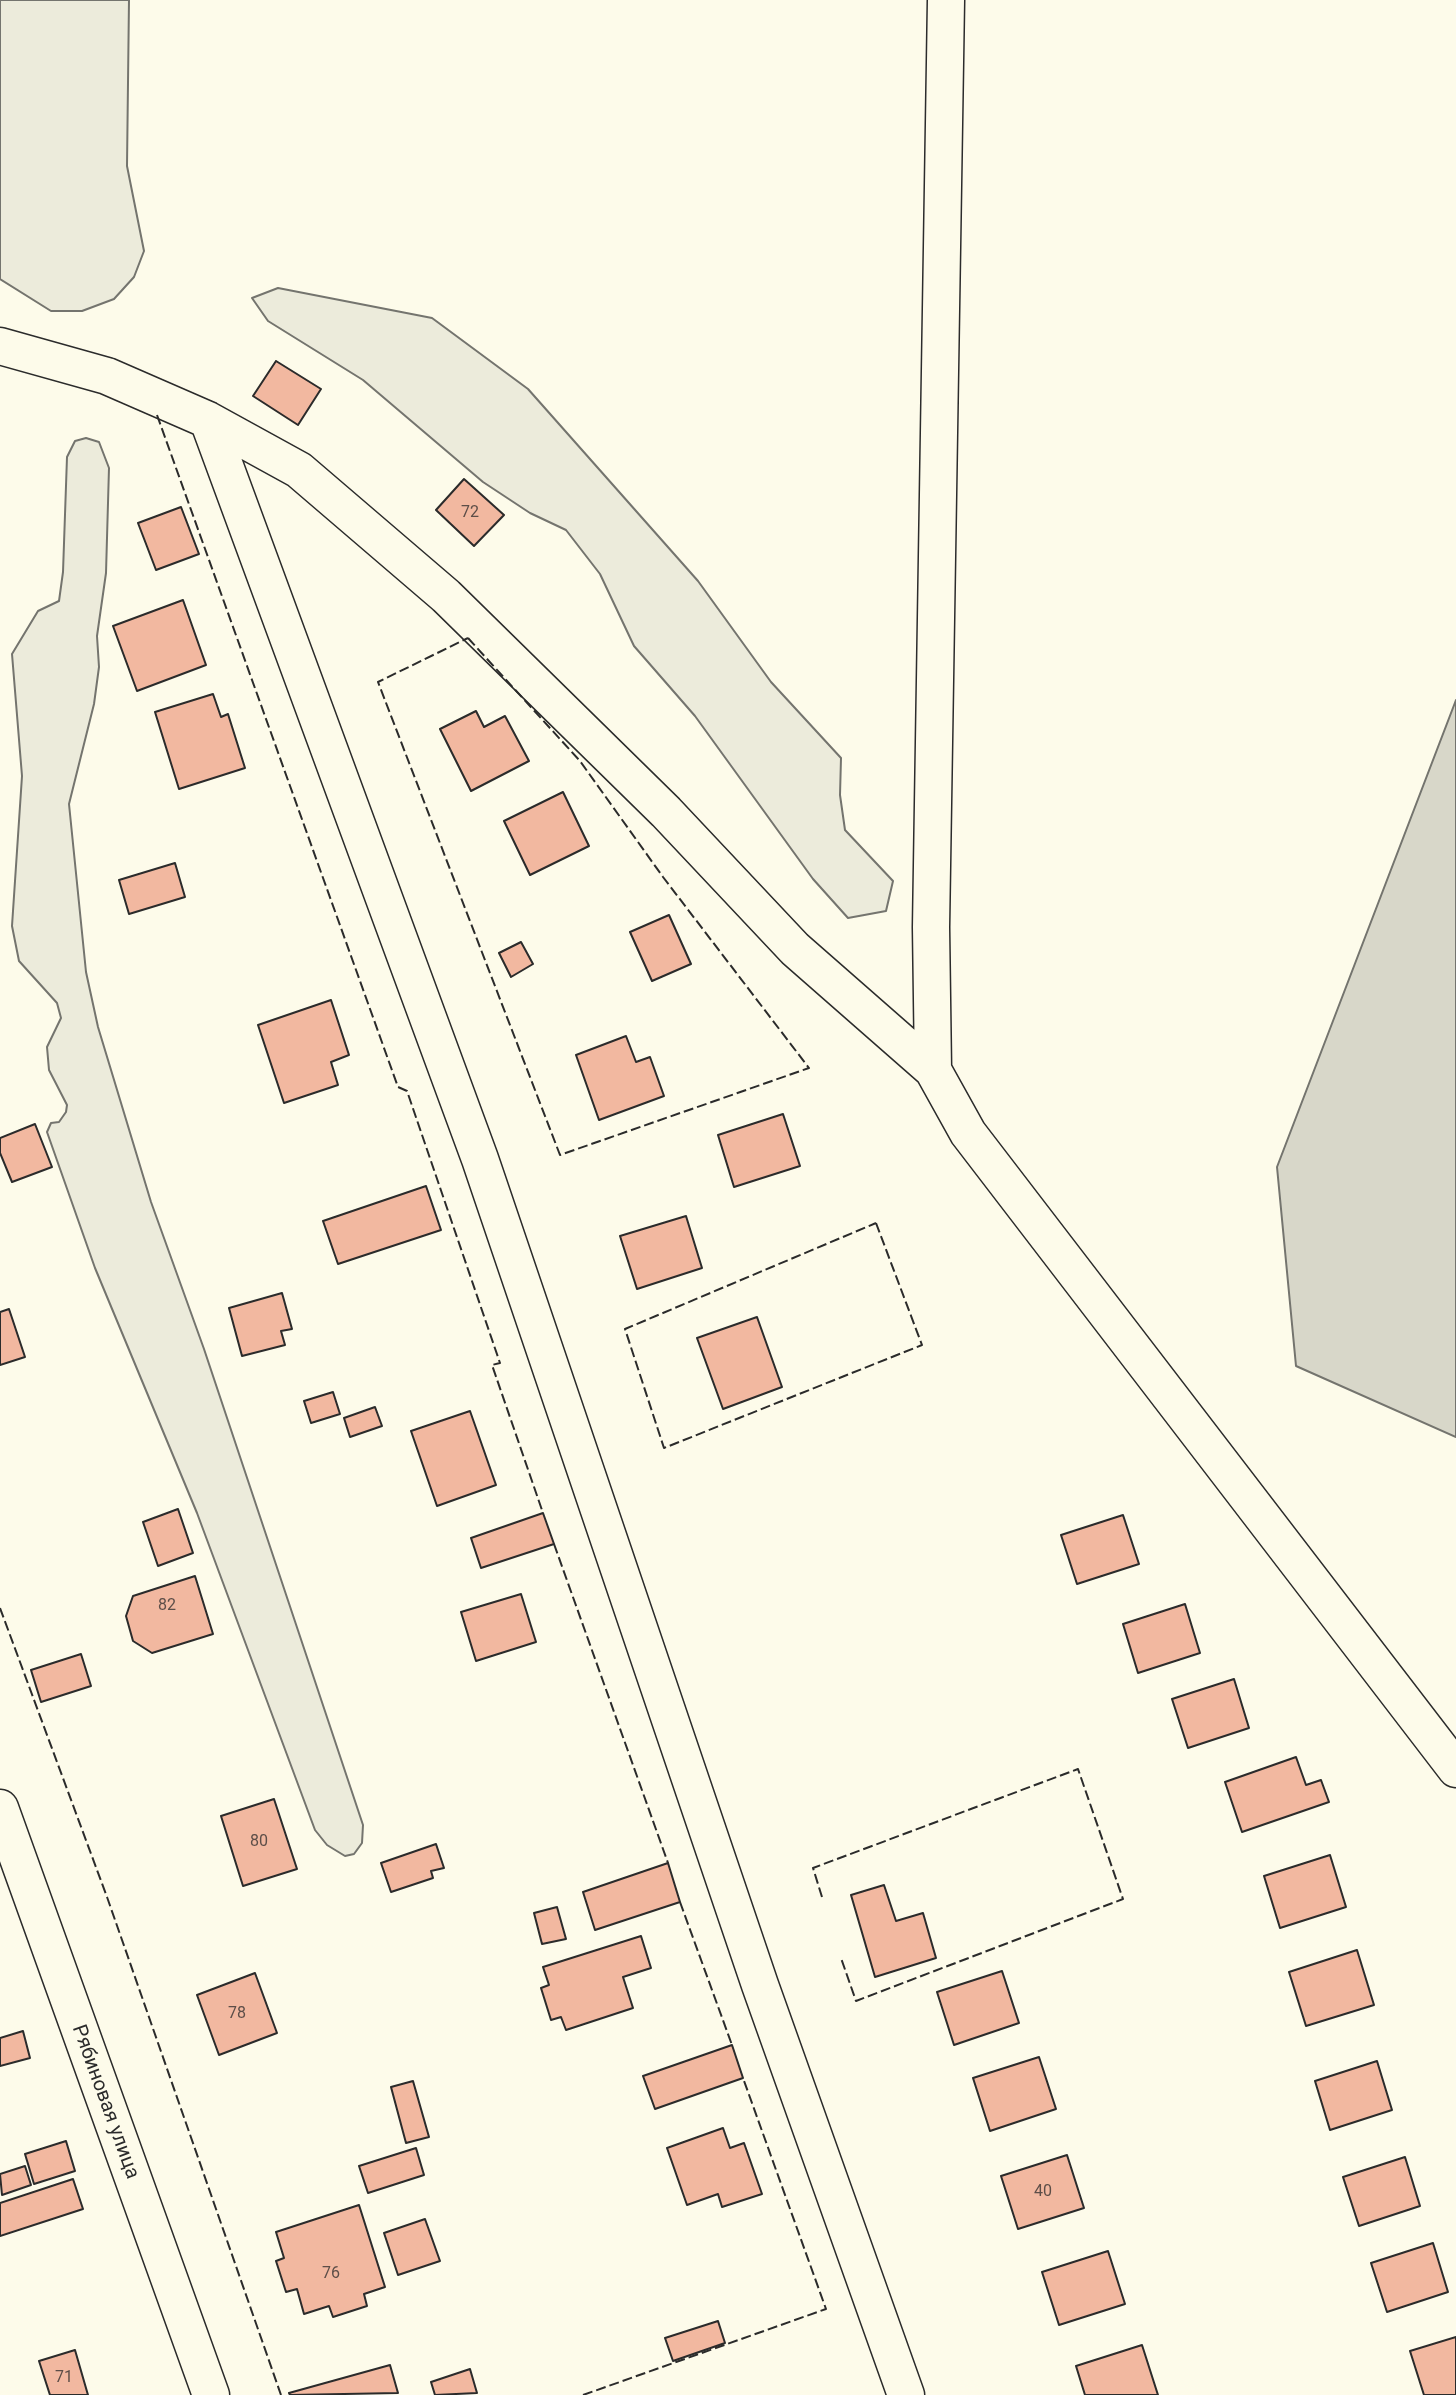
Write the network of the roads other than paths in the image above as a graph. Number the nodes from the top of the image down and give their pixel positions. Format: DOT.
graph roads {
  1 [pos="946,0"];
  2 [pos="0,346"];
  3 [pos="208,420"];
  4 [pos="933,1070"];
  5 [pos="1456,1769"];
  6 [pos="0,1808"];
  7 [pos="211,2395"];
  8 [pos="906,2395"];
  1 -- 4 [label="street"];
  2 -- 3 [label="street"];
  3 -- 4 [label="street"];
  3 -- 8 [label="street"];
  4 -- 5 [label="street"];
  6 -- 7 [label="street, Рябиновая улица"];
}
